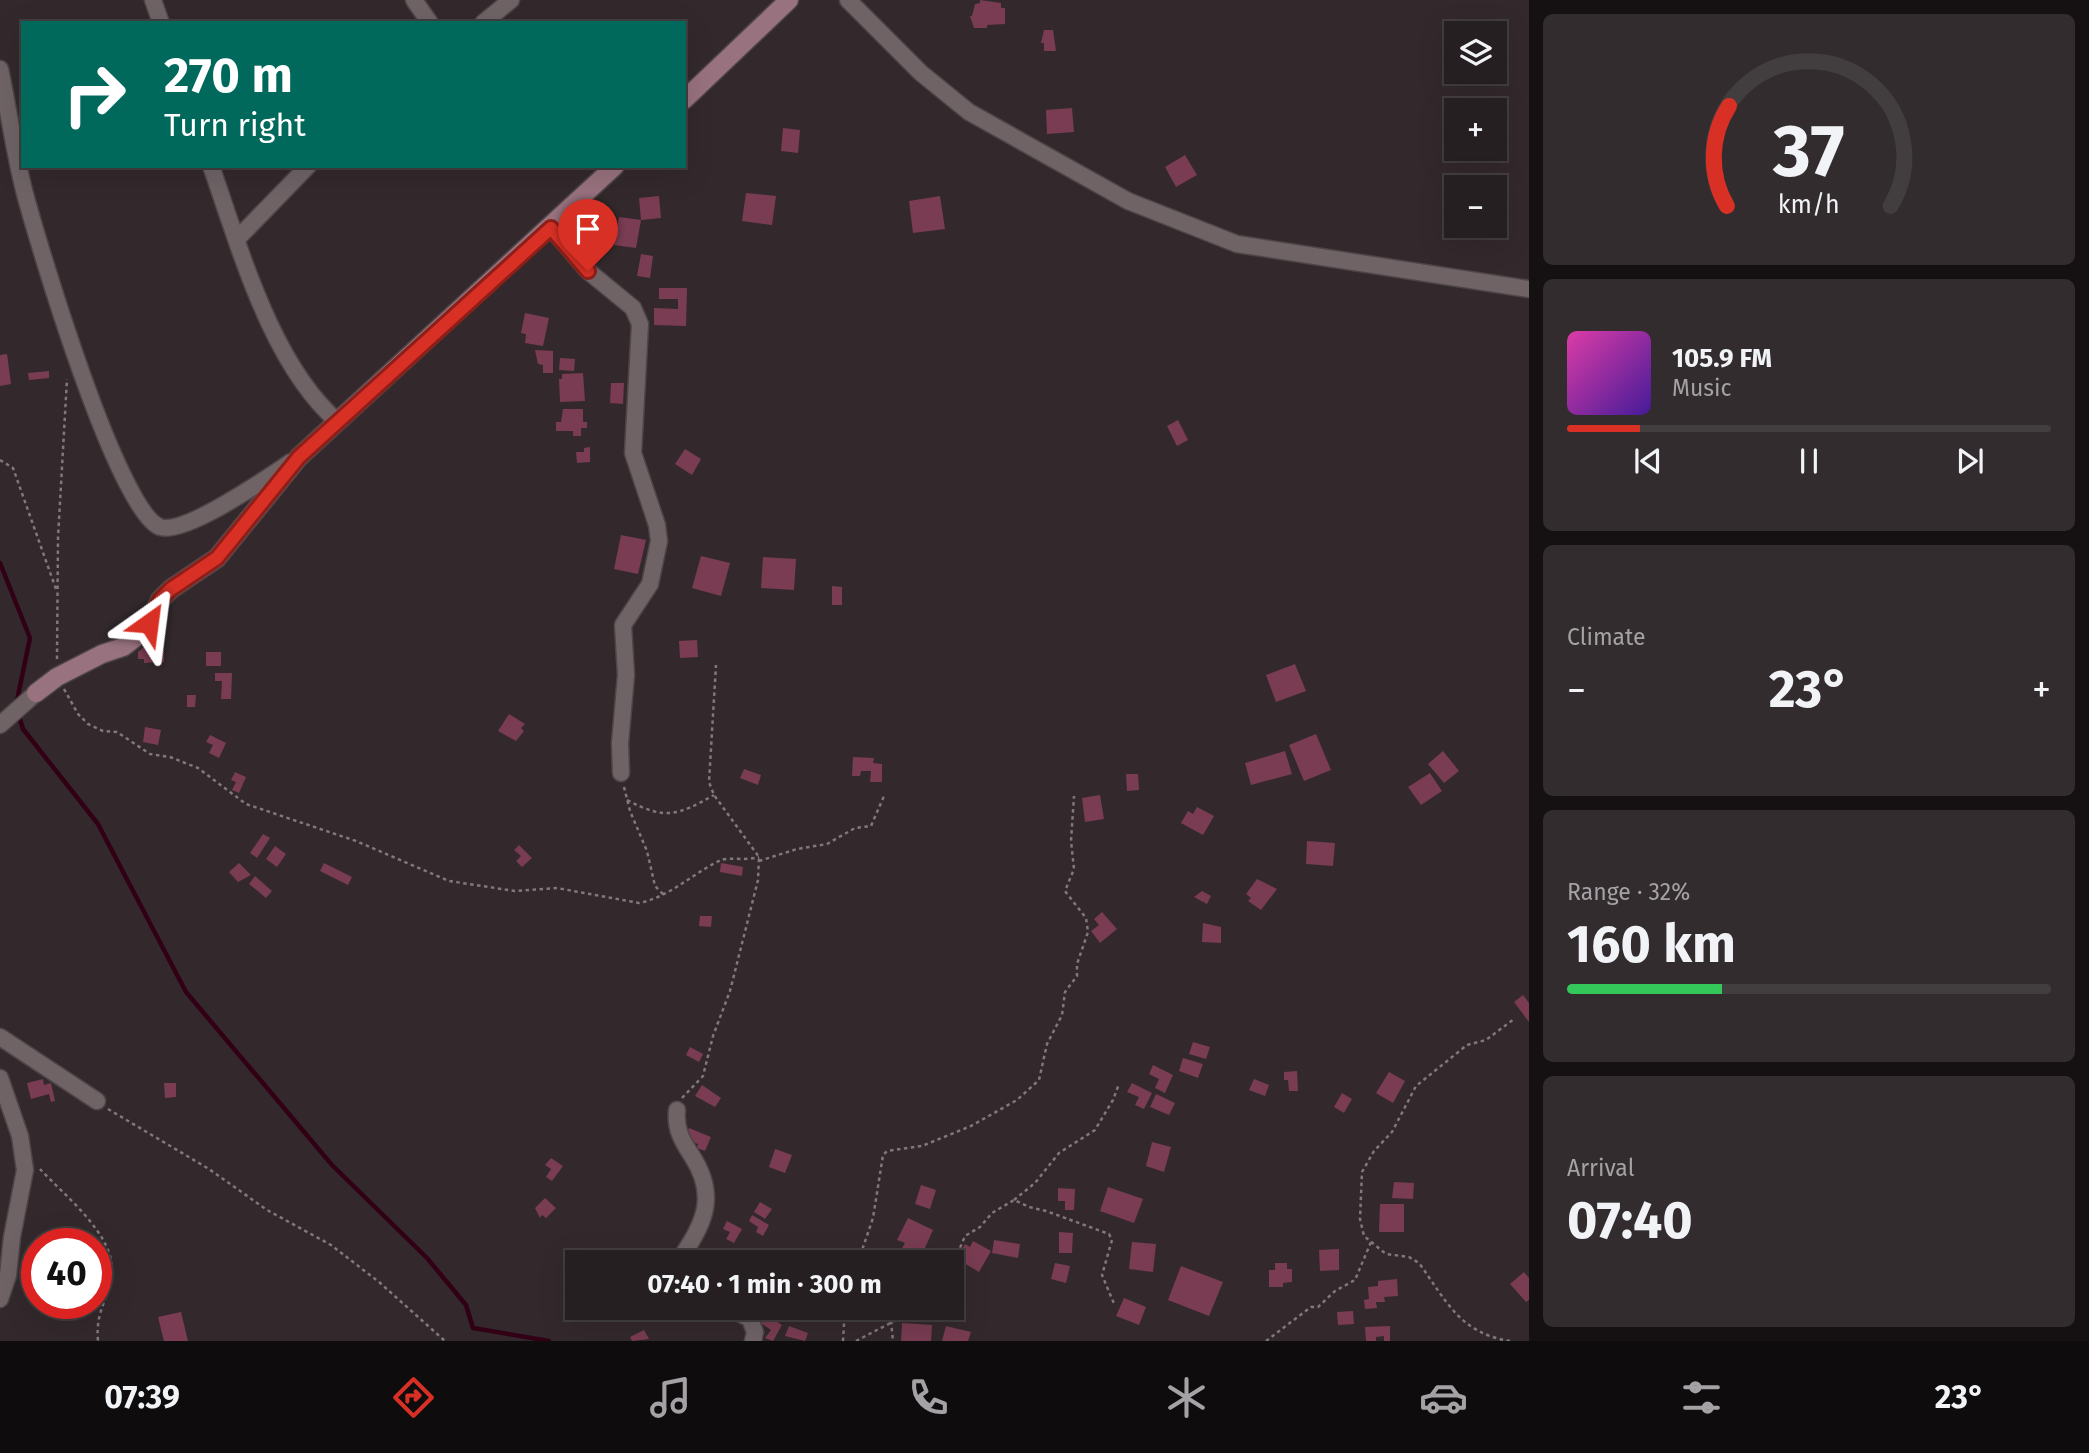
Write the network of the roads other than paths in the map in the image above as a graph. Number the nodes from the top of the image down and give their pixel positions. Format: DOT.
graph roads {
  1 [pos="153,0"];
  2 [pos="414,0"];
  3 [pos="511,0"];
  4 [pos="789,0"];
  5 [pos="848,0"];
  6 [pos="160,21"];
  7 [pos="429,21"];
  8 [pos="485,21"];
  9 [pos="0,69"];
  10 [pos="686,98"];
  11 [pos="212,168"];
  12 [pos="306,168"];
  13 [pos="613,168"];
  14 [pos="551,228"];
  15 [pos="237,239"];
  16 [pos="1529,289"];
  17 [pos="338,422"];
  18 [pos="299,457"];
  19 [pos="36,692"];
  20 [pos="0,725"];
  21 [pos="621,773"];
  22 [pos="0,1037"];
  23 [pos="0,1078"];
  24 [pos="97,1101"];
  25 [pos="677,1110"];
  26 [pos="686,1250"];
  27 [pos="0,1299"];
  28 [pos="750,1320"];
  29 [pos="753,1341"];
  1 -- 6 [label="street"];
  2 -- 7 [label="street"];
  3 -- 8 [label="street"];
  4 -- 10 [label="street"];
  5 -- 16 [label="street"];
  9 -- 18 [label="street"];
  11 -- 15 [label="street"];
  12 -- 15 [label="street"];
  13 -- 14 [label="street"];
  14 -- 17 [label="street"];
  14 -- 21 [label="street"];
  15 -- 17 [label="street"];
  17 -- 18 [label="street"];
  18 -- 19 [label="street"];
  19 -- 20 [label="street"];
  22 -- 24 [label="street"];
  23 -- 27 [label="street"];
  25 -- 26 [label="street"];
  28 -- 29 [label="street"];
}
